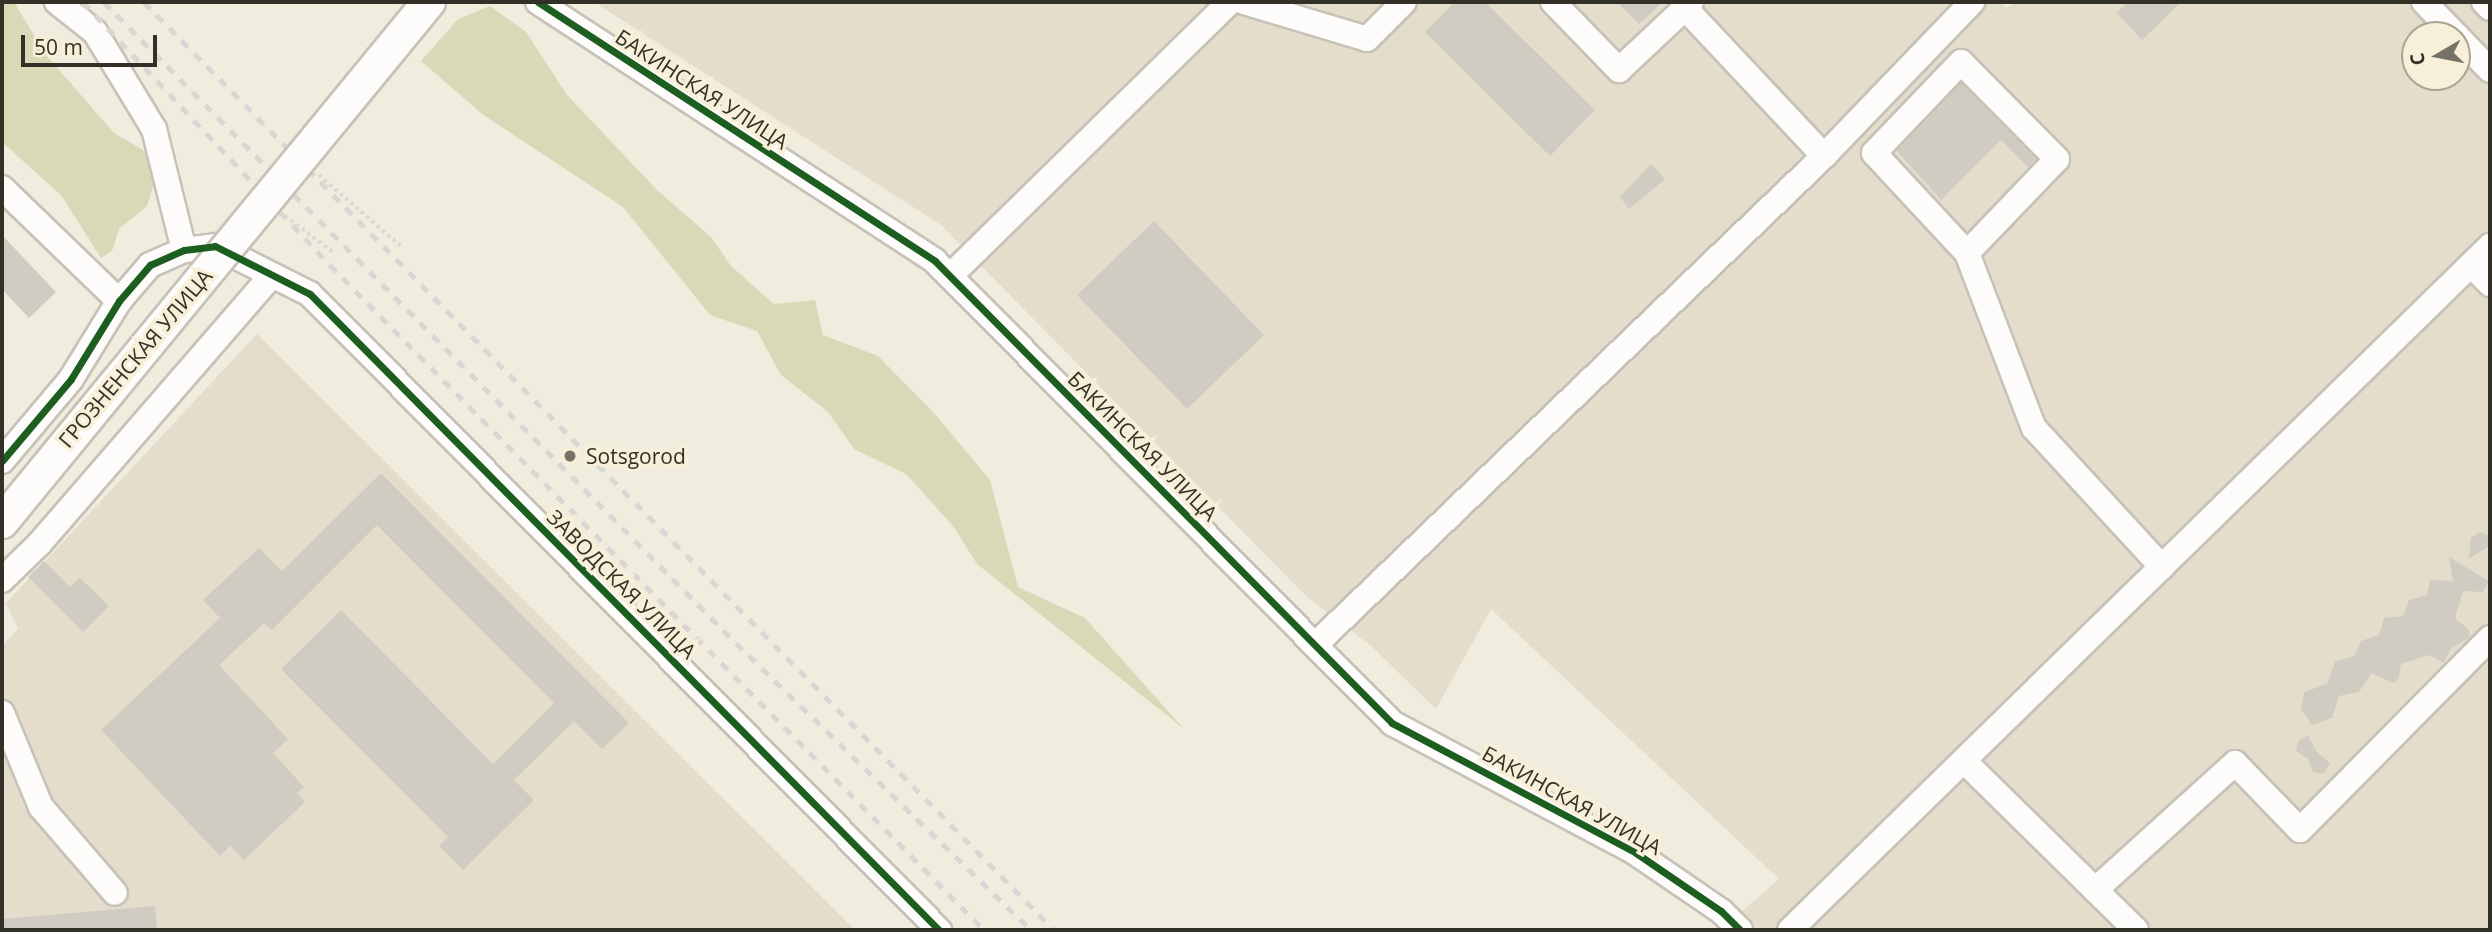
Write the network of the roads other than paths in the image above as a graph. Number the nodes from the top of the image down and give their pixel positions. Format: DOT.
graph roads {
  1 [pos="57,2"];
  2 [pos="429,2"];
  3 [pos="538,2"];
  4 [pos="1230,2"];
  5 [pos="1244,2"];
  6 [pos="1404,2"];
  7 [pos="1553,2"];
  8 [pos="1972,2"];
  9 [pos="2424,2"];
  10 [pos="2484,2"];
  11 [pos="1688,5"];
  12 [pos="2490,8"];
  13 [pos="2443,21"];
  14 [pos="2471,50"];
  15 [pos="2490,70"];
  16 [pos="1824,156"];
  17 [pos="2,188"];
  18 [pos="2490,246"];
  19 [pos="184,250"];
  20 [pos="1967,253"];
  21 [pos="2471,265"];
  22 [pos="950,276"];
  23 [pos="270,277"];
  24 [pos="2490,284"];
  25 [pos="119,301"];
  26 [pos="2,461"];
  27 [pos="2,522"];
  28 [pos="2162,567"];
  29 [pos="2,580"];
  30 [pos="2490,638"];
  31 [pos="1315,645"];
  32 [pos="2,713"];
  33 [pos="1964,761"];
  34 [pos="2095,890"];
  35 [pos="115,893"];
  36 [pos="939,930"];
  37 [pos="1740,930"];
  38 [pos="1790,930"];
  39 [pos="2136,930"];
  1 -- 19 [label="street"];
  2 -- 27 [label="main road, ГРОЗНЕНСКАЯ УЛИЦА, bridge"];
  3 -- 22 [label="street, БАКИНСКАЯ УЛИЦА"];
  4 -- 22 [label="street"];
  5 -- 6 [label="street"];
  7 -- 11 [label="street"];
  8 -- 16 [label="street"];
  9 -- 13 [label="street"];
  10 -- 12 [label="street"];
  11 -- 16 [label="street"];
  14 -- 15 [label="street"];
  16 -- 31 [label="street"];
  17 -- 25 [label="street"];
  18 -- 21 [label="street"];
  19 -- 23 [label="street, ЗАВОДСКАЯ УЛИЦА"];
  19 -- 25 [label="street"];
  20 -- 20 [label="street"];
  20 -- 28 [label="street"];
  21 -- 24 [label="street"];
  21 -- 28 [label="street"];
  22 -- 31 [label="street, БАКИНСКАЯ УЛИЦА"];
  23 -- 29 [label="street"];
  23 -- 36 [label="street, ЗАВОДСКАЯ УЛИЦА"];
  25 -- 26 [label="street"];
  28 -- 33 [label="street"];
  30 -- 34 [label="street"];
  31 -- 37 [label="street, БАКИНСКАЯ УЛИЦА"];
  32 -- 35 [label="street"];
  33 -- 34 [label="street"];
  33 -- 38 [label="street"];
  34 -- 39 [label="street"];
}
